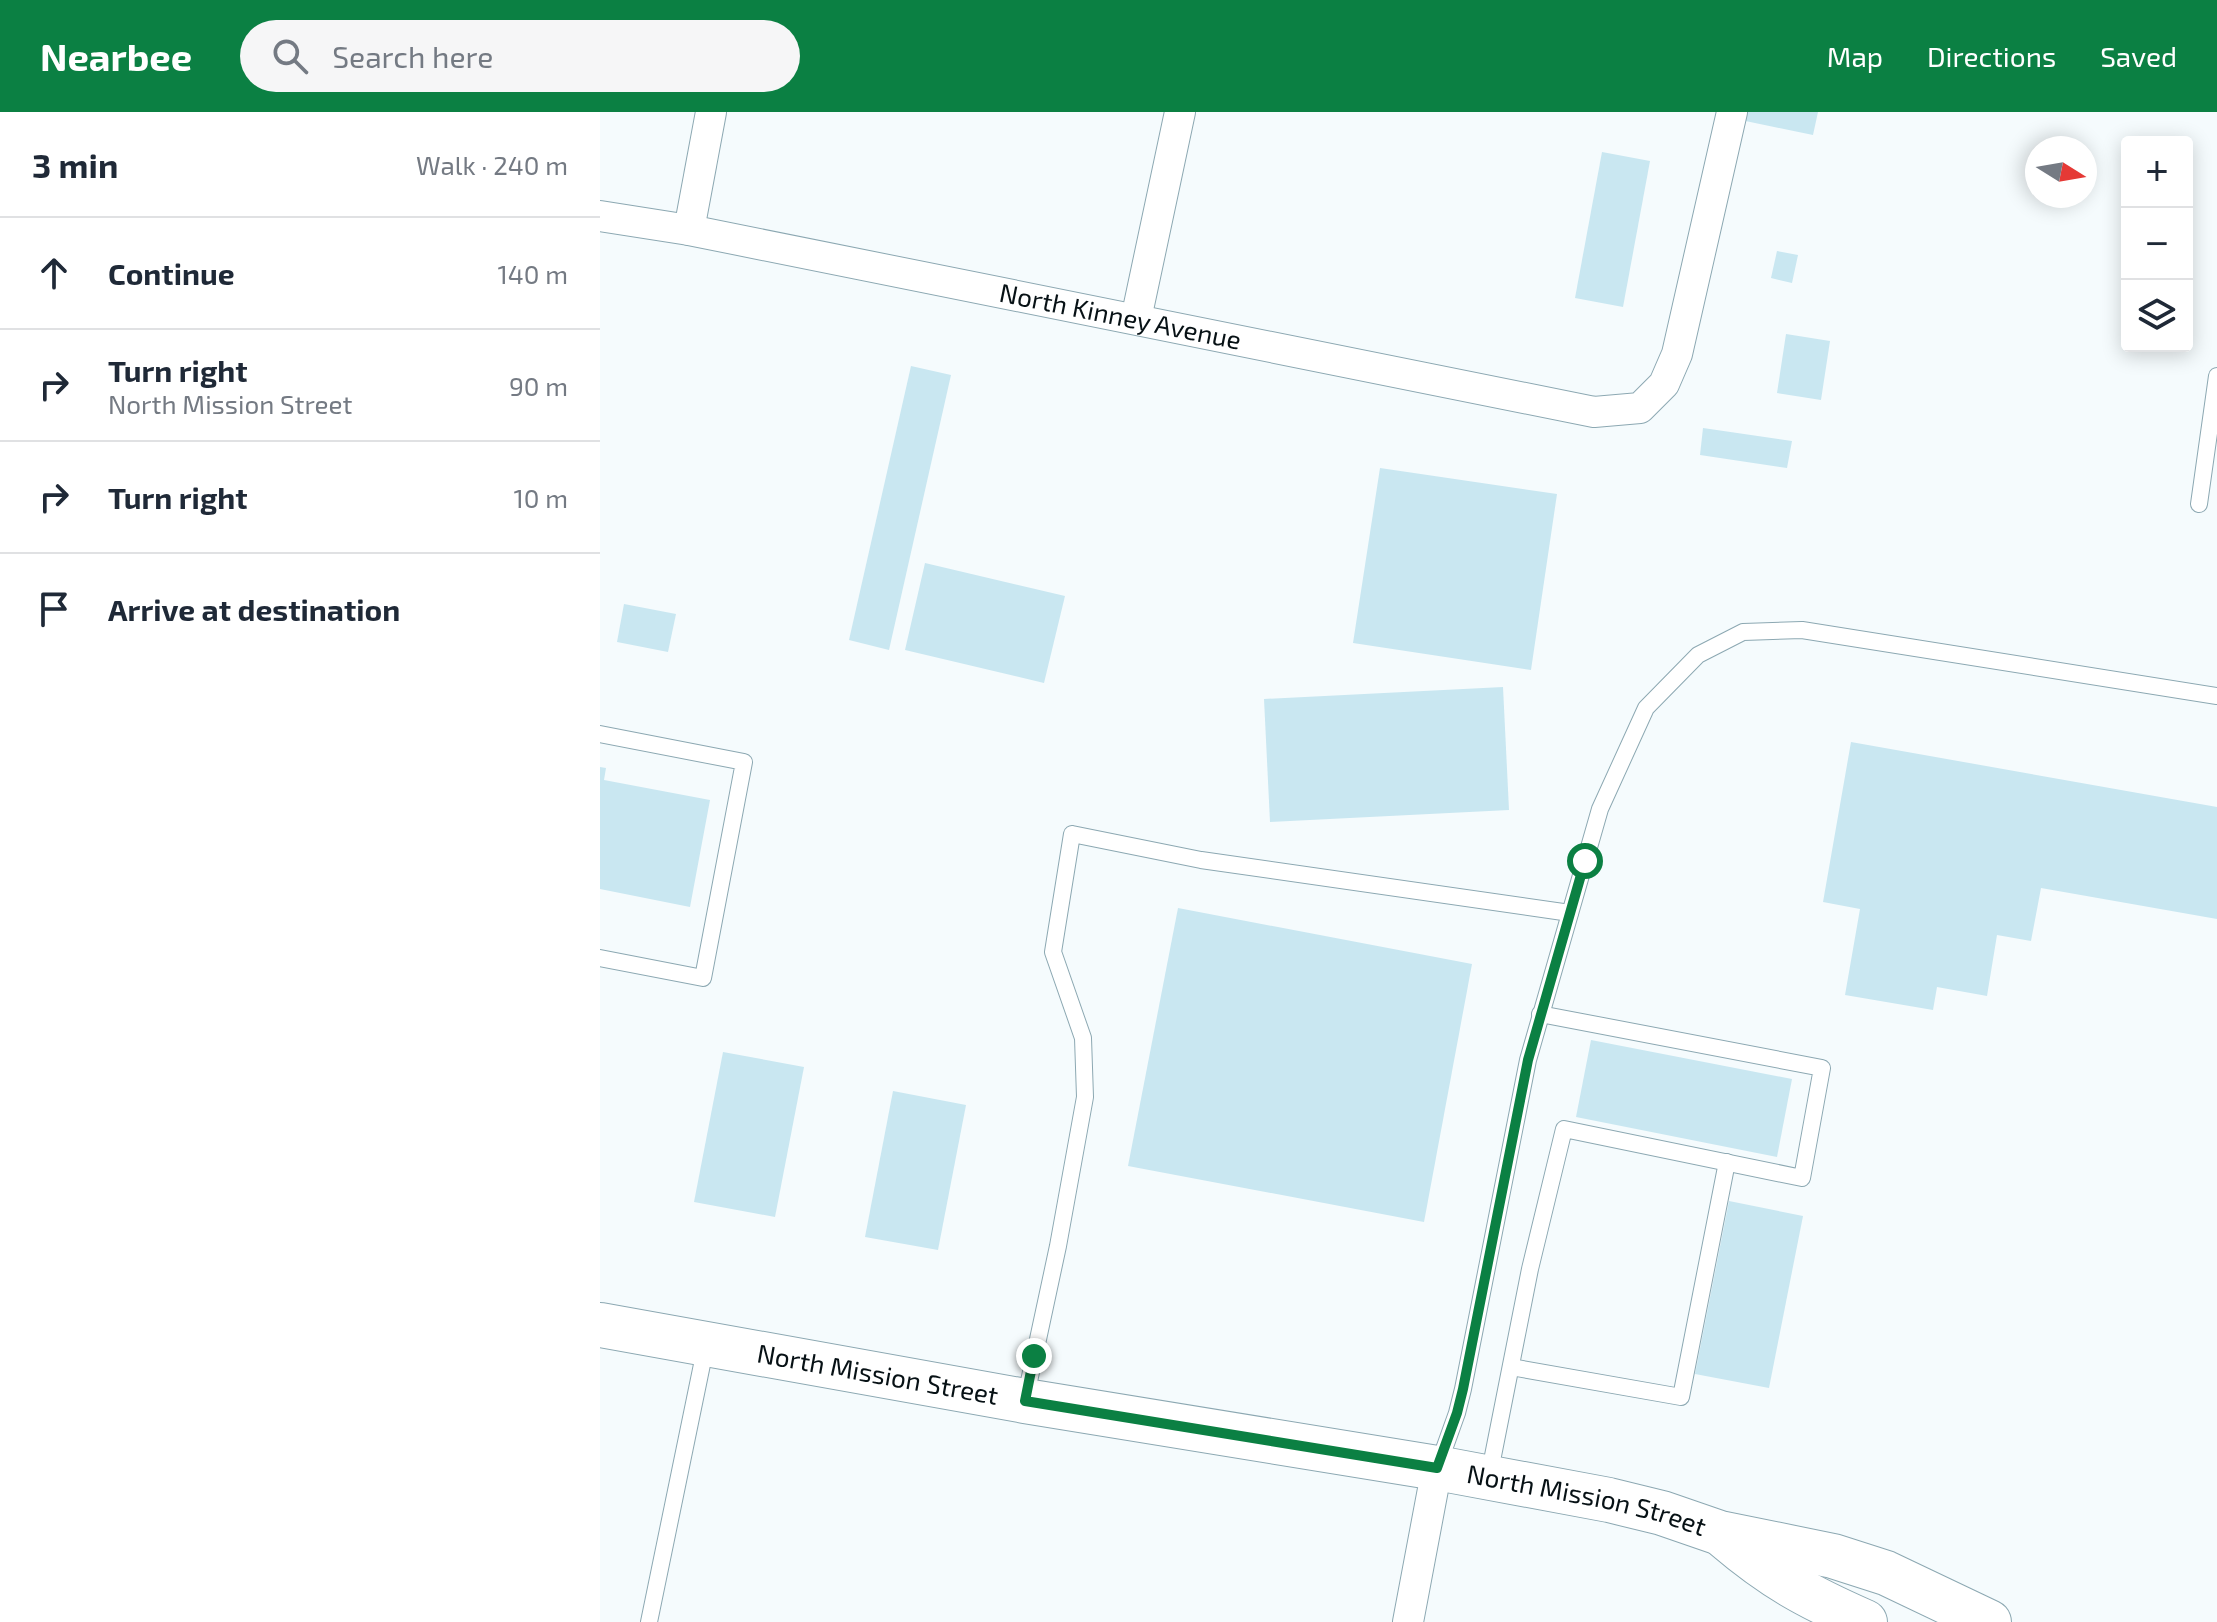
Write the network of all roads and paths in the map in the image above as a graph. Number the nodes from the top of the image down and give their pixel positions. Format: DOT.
graph roads {
  1 [pos="711,112"];
  2 [pos="1180,112"];
  3 [pos="1732,112"];
  4 [pos="600,216"];
  5 [pos="689,230"];
  6 [pos="1136,319"];
  7 [pos="2217,376"];
  8 [pos="2199,504"];
  9 [pos="2217,696"];
  10 [pos="600,734"];
  11 [pos="1570,913"];
  12 [pos="600,958"];
  13 [pos="1540,1014"];
  14 [pos="1727,1162"];
  15 [pos="600,1325"];
  16 [pos="706,1343"];
  17 [pos="1511,1367"];
  18 [pos="1025,1401"];
  19 [pos="1437,1468"];
  20 [pos="1489,1477"];
  21 [pos="1720,1533"];
  22 [pos="649,1622"];
  23 [pos="1408,1622"];
  24 [pos="1865,1622"];
  25 [pos="1989,1622"];
  1 -- 5 [label="street"];
  2 -- 6 [label="street"];
  3 -- 6 [label="street, North Kinney Avenue"];
  4 -- 5 [label="street, North Kinney Avenue"];
  5 -- 6 [label="street, North Kinney Avenue"];
  7 -- 8 [label="lane"];
  9 -- 11 [label="lane"];
  10 -- 12 [label="lane"];
  11 -- 13 [label="lane"];
  11 -- 18 [label="lane"];
  13 -- 14 [label="lane"];
  13 -- 19 [label="lane"];
  14 -- 17 [label="lane"];
  14 -- 17 [label="lane"];
  15 -- 16 [label="main road, North Mission Street"];
  16 -- 18 [label="main road, North Mission Street"];
  16 -- 22 [label="lane"];
  17 -- 20 [label="lane"];
  18 -- 19 [label="main road, North Mission Street"];
  19 -- 20 [label="main road, North Mission Street"];
  19 -- 23 [label="street"];
  20 -- 21 [label="main road, North Mission Street"];
  21 -- 24 [label="main road, North Mission Street"];
  21 -- 25 [label="main road, North Mission Street"];
}
